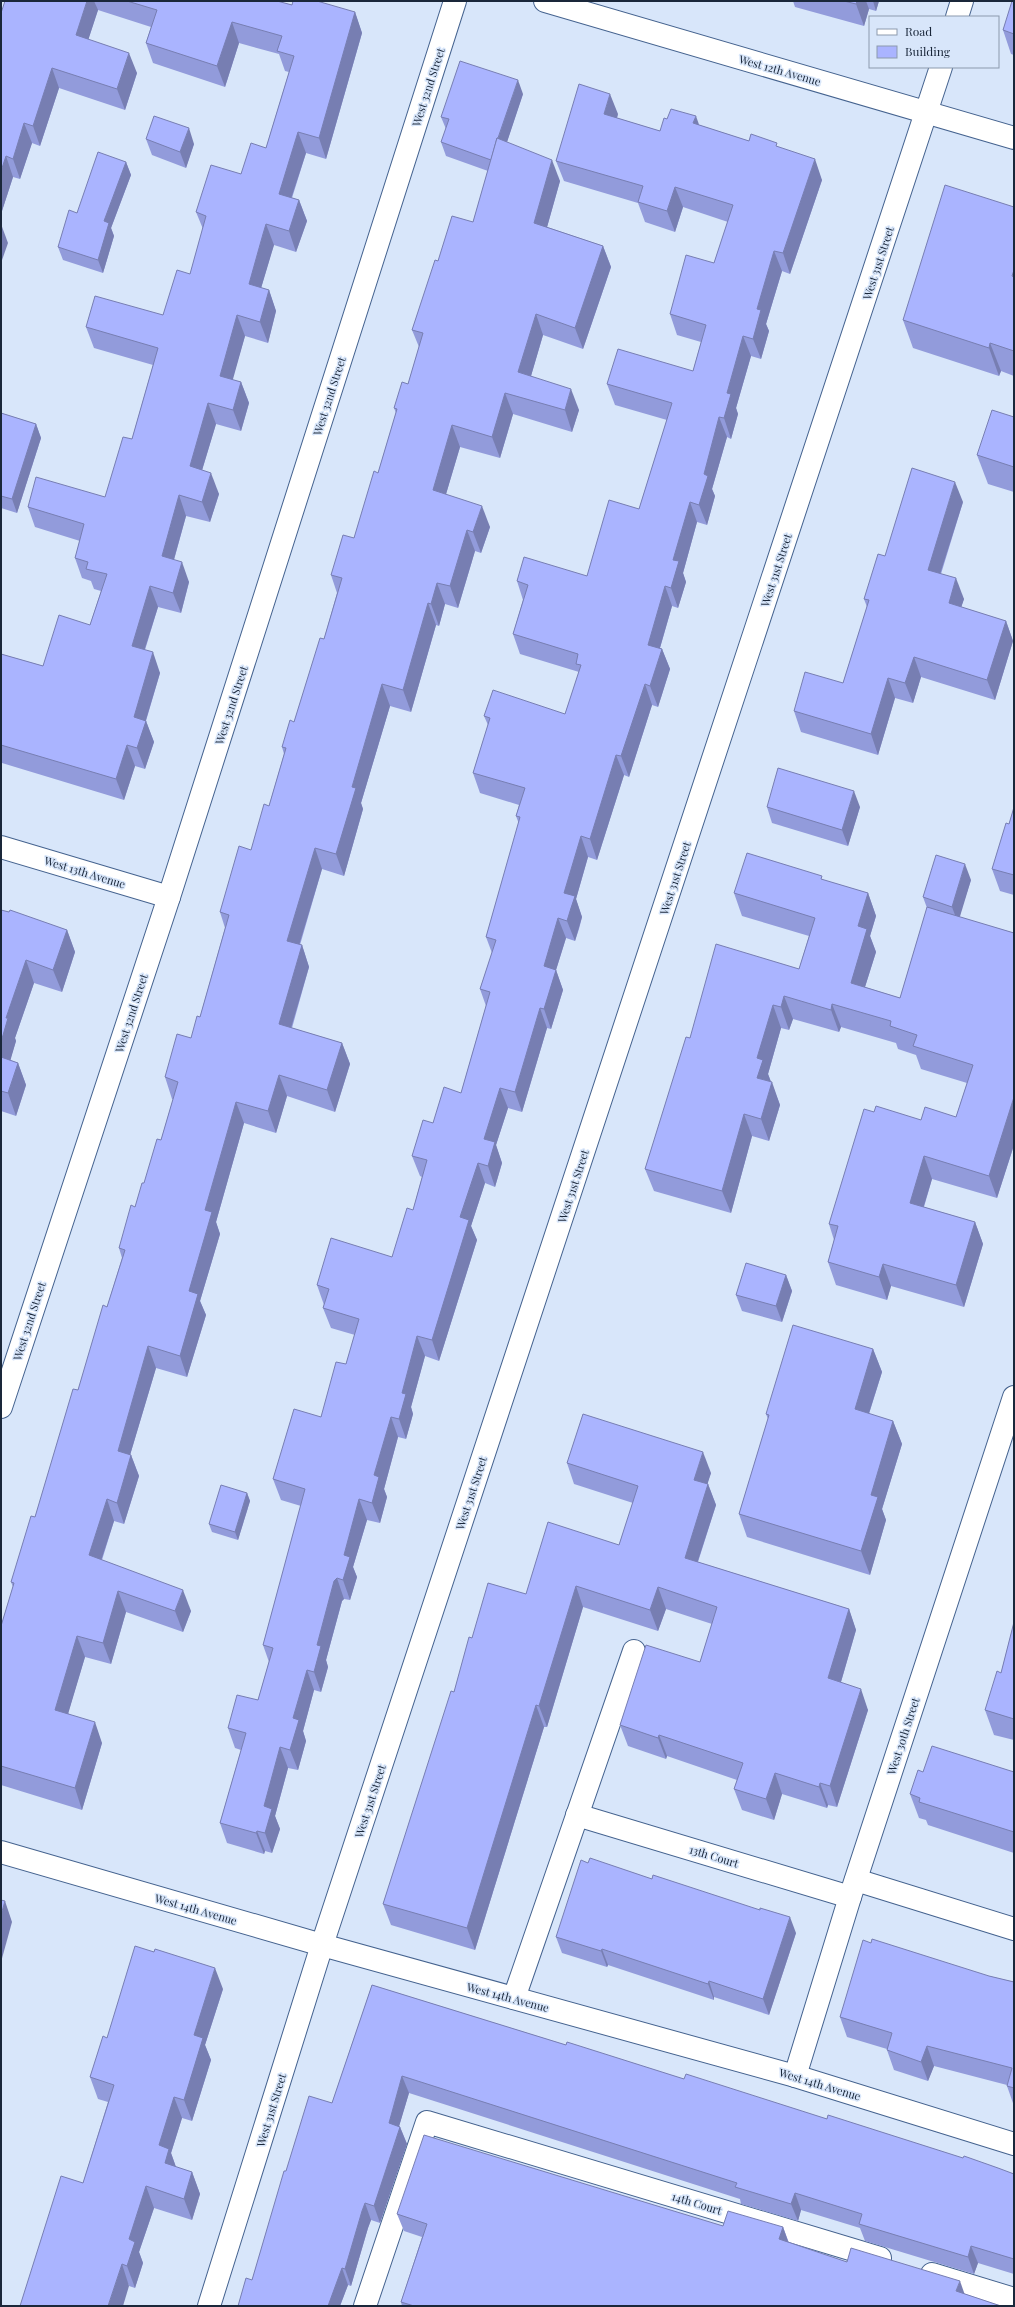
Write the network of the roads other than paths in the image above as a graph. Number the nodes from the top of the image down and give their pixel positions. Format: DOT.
graph roads {
  1 [pos="455,1"];
  2 [pos="546,1"];
  3 [pos="962,1"];
  4 [pos="957,16"];
  5 [pos="941,68"];
  6 [pos="927,112"];
  7 [pos="1014,138"];
  8 [pos="1,847"];
  9 [pos="169,897"];
  10 [pos="1014,1397"];
  11 [pos="1,1407"];
  12 [pos="634,1651"];
  13 [pos="578,1815"];
  14 [pos="1,1852"];
  15 [pos="853,1888"];
  16 [pos="1014,1929"];
  17 [pos="322,1945"];
  18 [pos="514,1998"];
  19 [pos="795,2076"];
  20 [pos="1014,2144"];
  21 [pos="1014,2299"];
  22 [pos="209,2306"];
  23 [pos="365,2306"];
  1 -- 9 [label="street, West 32nd Street"];
  2 -- 6 [label="street, West 12th Avenue"];
  3 -- 4 [label="street"];
  5 -- 6 [label="street, West 31st Street"];
  6 -- 7 [label="street, West 12th Avenue"];
  6 -- 17 [label="street, West 31st Street"];
  8 -- 9 [label="street, West 13th Avenue"];
  9 -- 11 [label="street, West 32nd Street"];
  10 -- 15 [label="street, West 30th Street"];
  12 -- 13 [label="street"];
  13 -- 15 [label="street, 13th Court"];
  13 -- 18 [label="street"];
  14 -- 17 [label="street, West 14th Avenue"];
  15 -- 16 [label="street, 13th Court"];
  15 -- 19 [label="street, West 30th Street"];
  17 -- 18 [label="street, West 14th Avenue"];
  17 -- 22 [label="street, West 31st Street"];
  18 -- 19 [label="street, West 14th Avenue"];
  19 -- 20 [label="street, West 14th Avenue"];
  21 -- 23 [label="street, 14th Court"];
}
